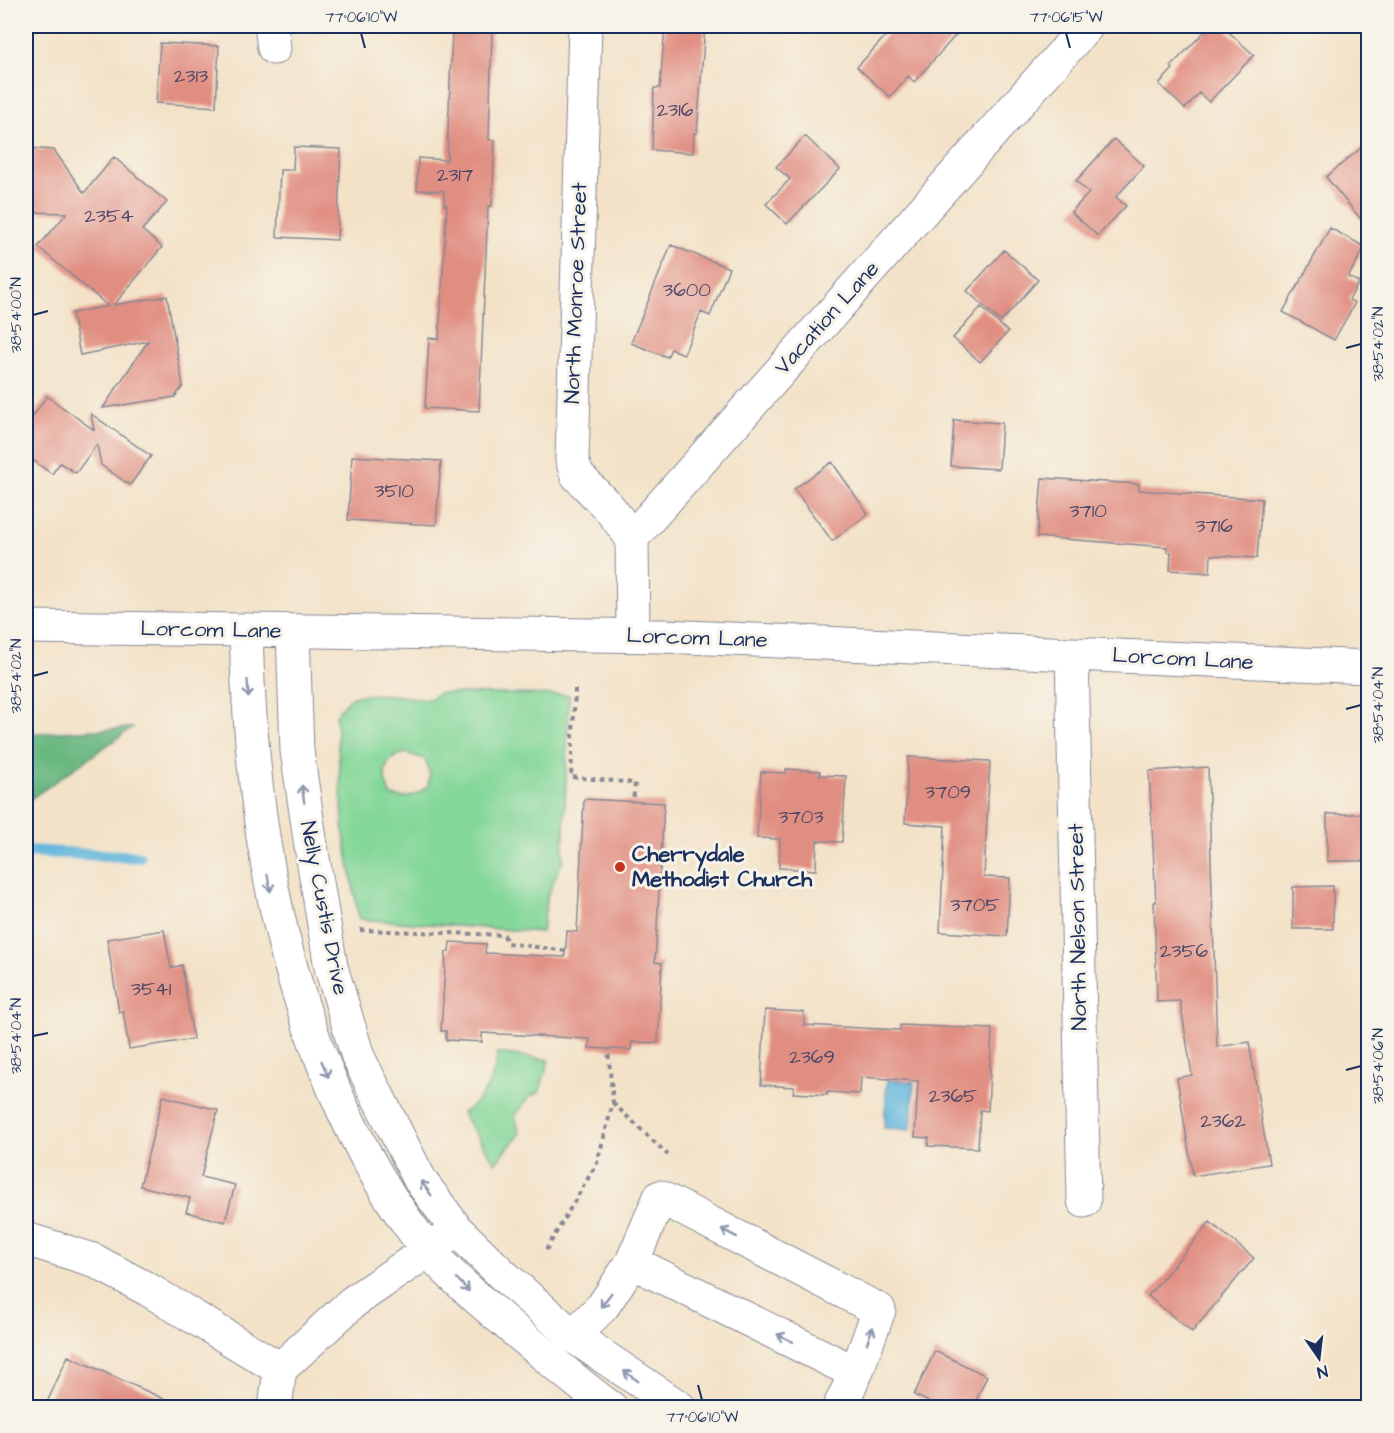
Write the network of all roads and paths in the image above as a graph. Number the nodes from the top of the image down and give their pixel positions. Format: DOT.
graph roads {
  1 [pos="585,26"];
  2 [pos="1087,26"];
  3 [pos="632,538"];
  4 [pos="26,627"];
  5 [pos="246,630"];
  6 [pos="293,632"];
  7 [pos="633,635"];
  8 [pos="1072,654"];
  9 [pos="1368,667"];
  10 [pos="576,689"];
  11 [pos="633,802"];
  12 [pos="359,930"];
  13 [pos="566,951"];
  14 [pos="608,1049"];
  15 [pos="613,1103"];
  16 [pos="668,1155"];
  17 [pos="1084,1201"];
  18 [pos="457,1230"];
  19 [pos="26,1239"];
  20 [pos="546,1250"];
  21 [pos="429,1251"];
  22 [pos="632,1262"];
  23 [pos="573,1336"];
  24 [pos="280,1369"];
  25 [pos="856,1373"];
  26 [pos="275,1407"];
  27 [pos="611,1407"];
  28 [pos="680,1407"];
  29 [pos="839,1407"];
  1 -- 3 [label="street, North Monroe Street"];
  2 -- 3 [label="street, Vacation Lane"];
  3 -- 7 [label="street"];
  4 -- 5 [label="street, Lorcom Lane"];
  5 -- 6 [label="street, Lorcom Lane"];
  5 -- 21 [label="street, Nelly Custis Drive, one-way"];
  6 -- 7 [label="street, Lorcom Lane"];
  18 -- 6 [label="street, Nelly Custis Drive, one-way"];
  7 -- 8 [label="street, Lorcom Lane"];
  8 -- 9 [label="street, Lorcom Lane"];
  8 -- 17 [label="street, North Nelson Street"];
  10 -- 11 [label="path"];
  12 -- 13 [label="path"];
  14 -- 15 [label="path"];
  15 -- 16 [label="path"];
  15 -- 20 [label="path"];
  18 -- 21 [label="street"];
  18 -- 23 [label="street, Nelly Custis Drive"];
  19 -- 24 [label="street"];
  21 -- 24 [label="street"];
  21 -- 27 [label="street, Nelly Custis Drive, one-way"];
  22 -- 23 [label="street, one-way"];
  25 -- 22 [label="street, one-way"];
  25 -- 22 [label="street, one-way"];
  28 -- 23 [label="street, Nelly Custis Drive, one-way"];
  24 -- 26 [label="street"];
  25 -- 29 [label="street"];
}
